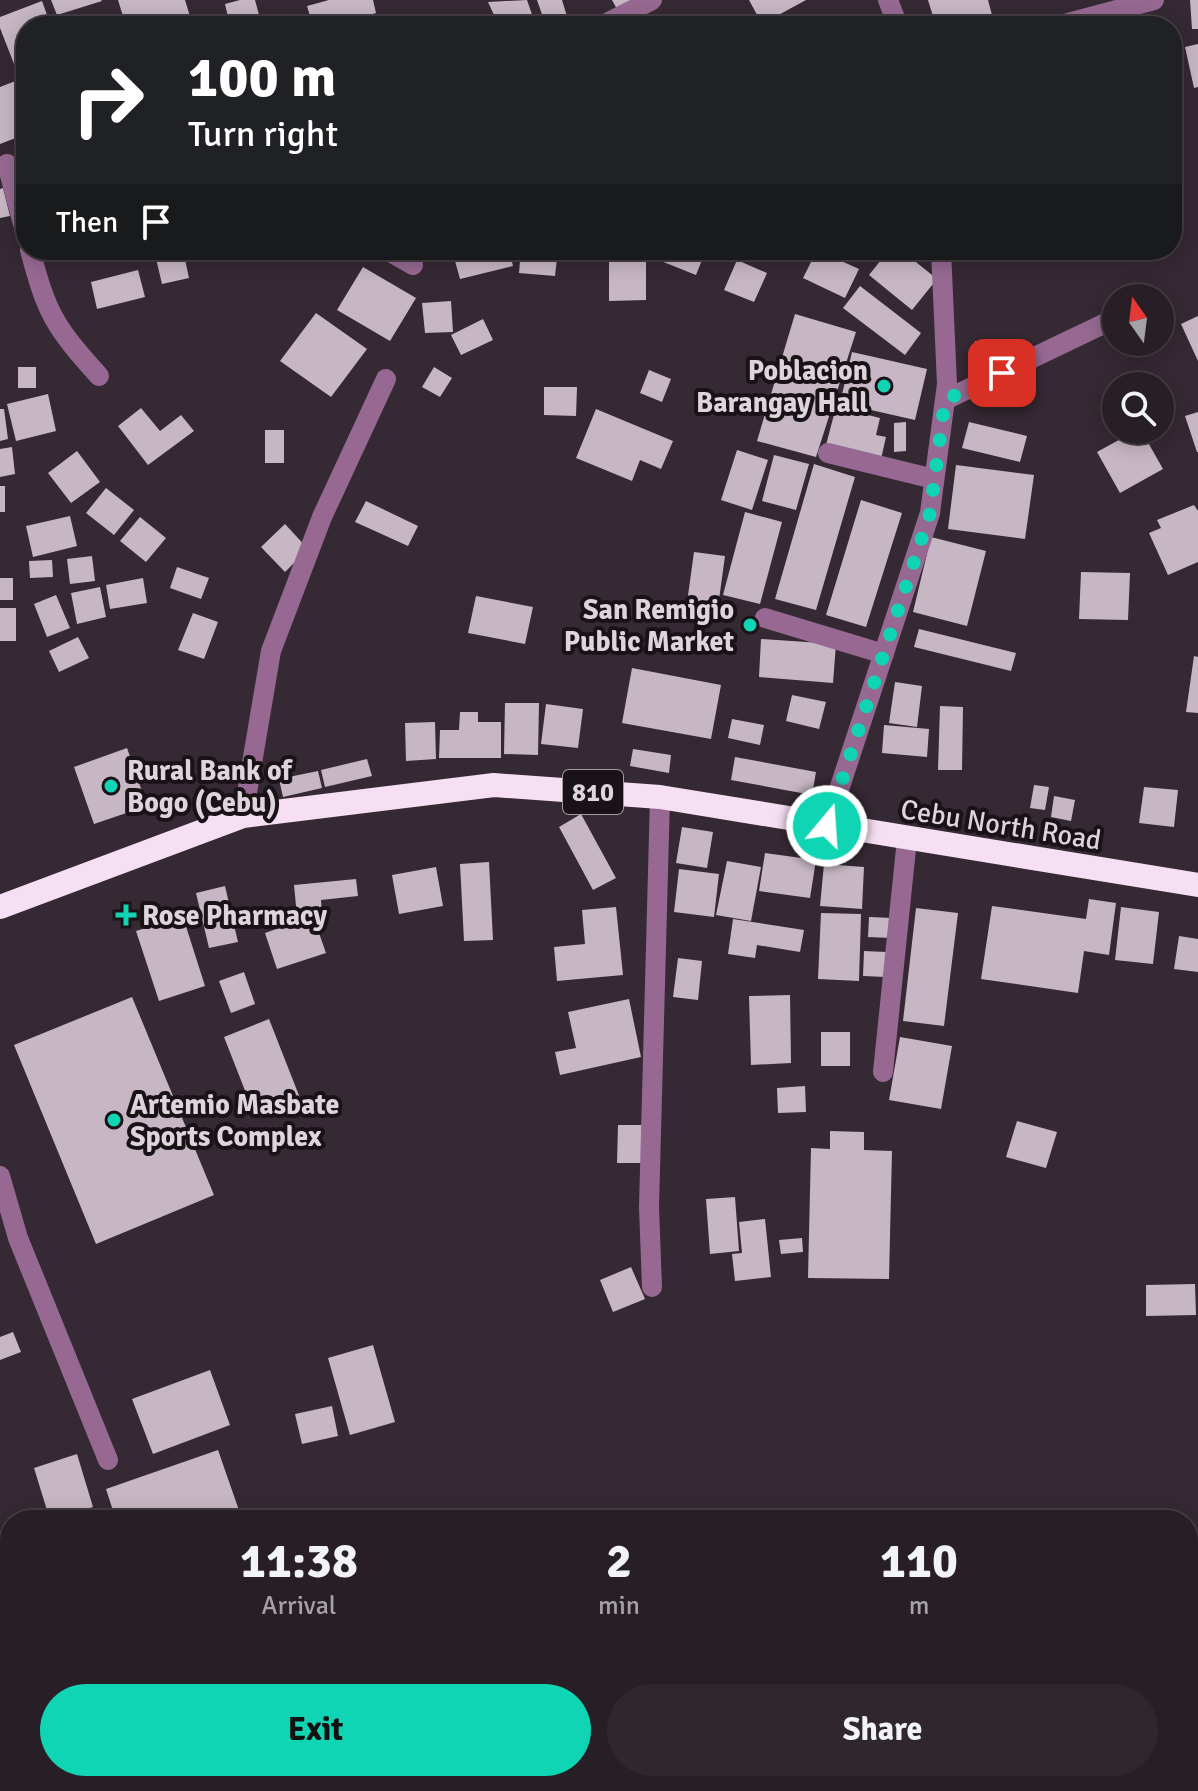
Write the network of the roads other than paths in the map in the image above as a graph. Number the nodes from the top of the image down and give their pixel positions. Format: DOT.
graph roads {
  1 [pos="652,0"];
  2 [pos="1154,0"];
  3 [pos="621,16"];
  4 [pos="1094,16"];
  5 [pos="11,163"];
  6 [pos="16,187"];
  7 [pos="33,260"];
  8 [pos="404,260"];
  9 [pos="941,260"];
  10 [pos="413,265"];
  11 [pos="1102,325"];
  12 [pos="99,376"];
  13 [pos="386,379"];
  14 [pos="945,400"];
  15 [pos="828,453"];
  16 [pos="934,479"];
  17 [pos="765,618"];
  18 [pos="884,654"];
  19 [pos="660,797"];
  20 [pos="243,816"];
  21 [pos="827,826"];
  22 [pos="907,839"];
  23 [pos="1198,885"];
  24 [pos="0,907"];
  25 [pos="883,1072"];
  26 [pos="0,1176"];
  27 [pos="652,1287"];
  28 [pos="108,1460"];
  1 -- 3 [label="street"];
  2 -- 4 [label="street"];
  5 -- 6 [label="street"];
  7 -- 12 [label="street"];
  8 -- 10 [label="street"];
  9 -- 14 [label="street"];
  11 -- 14 [label="street"];
  13 -- 20 [label="street"];
  14 -- 16 [label="street"];
  15 -- 16 [label="street"];
  16 -- 18 [label="street"];
  17 -- 18 [label="street"];
  18 -- 21 [label="street"];
  19 -- 20 [label="highway, Cebu North Road / 810"];
  19 -- 21 [label="highway, Cebu North Road / 810"];
  19 -- 27 [label="street"];
  20 -- 24 [label="highway, Cebu North Road / 810"];
  21 -- 22 [label="highway, Cebu North Road / 810"];
  22 -- 23 [label="highway, Cebu North Road / 810"];
  22 -- 25 [label="street"];
  26 -- 28 [label="street"];
}
